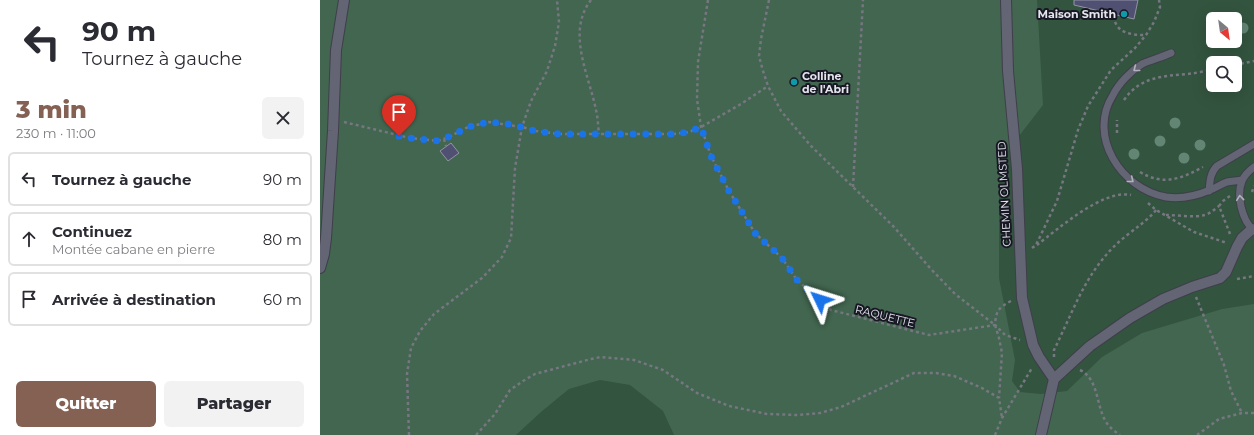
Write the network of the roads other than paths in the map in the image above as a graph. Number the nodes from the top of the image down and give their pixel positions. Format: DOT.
graph roads {
  1 [pos="344,0"];
  2 [pos="1006,0"];
  3 [pos="1171,53"];
  4 [pos="1254,144"];
  5 [pos="1254,167"];
  6 [pos="1242,180"];
  7 [pos="1209,191"];
  8 [pos="1253,230"];
  9 [pos="320,268"];
  10 [pos="1054,379"];
  11 [pos="1041,435"];
  1 -- 9 [label="street"];
  2 -- 10 [label="street, CHEMIN OLMSTED"];
  3 -- 7 [label="lane, one-way"];
  4 -- 7 [label="lane"];
  5 -- 6 [label="lane"];
  6 -- 7 [label="lane"];
  8 -- 6 [label="lane, one-way"];
  8 -- 10 [label="street"];
  10 -- 11 [label="street"];
}
